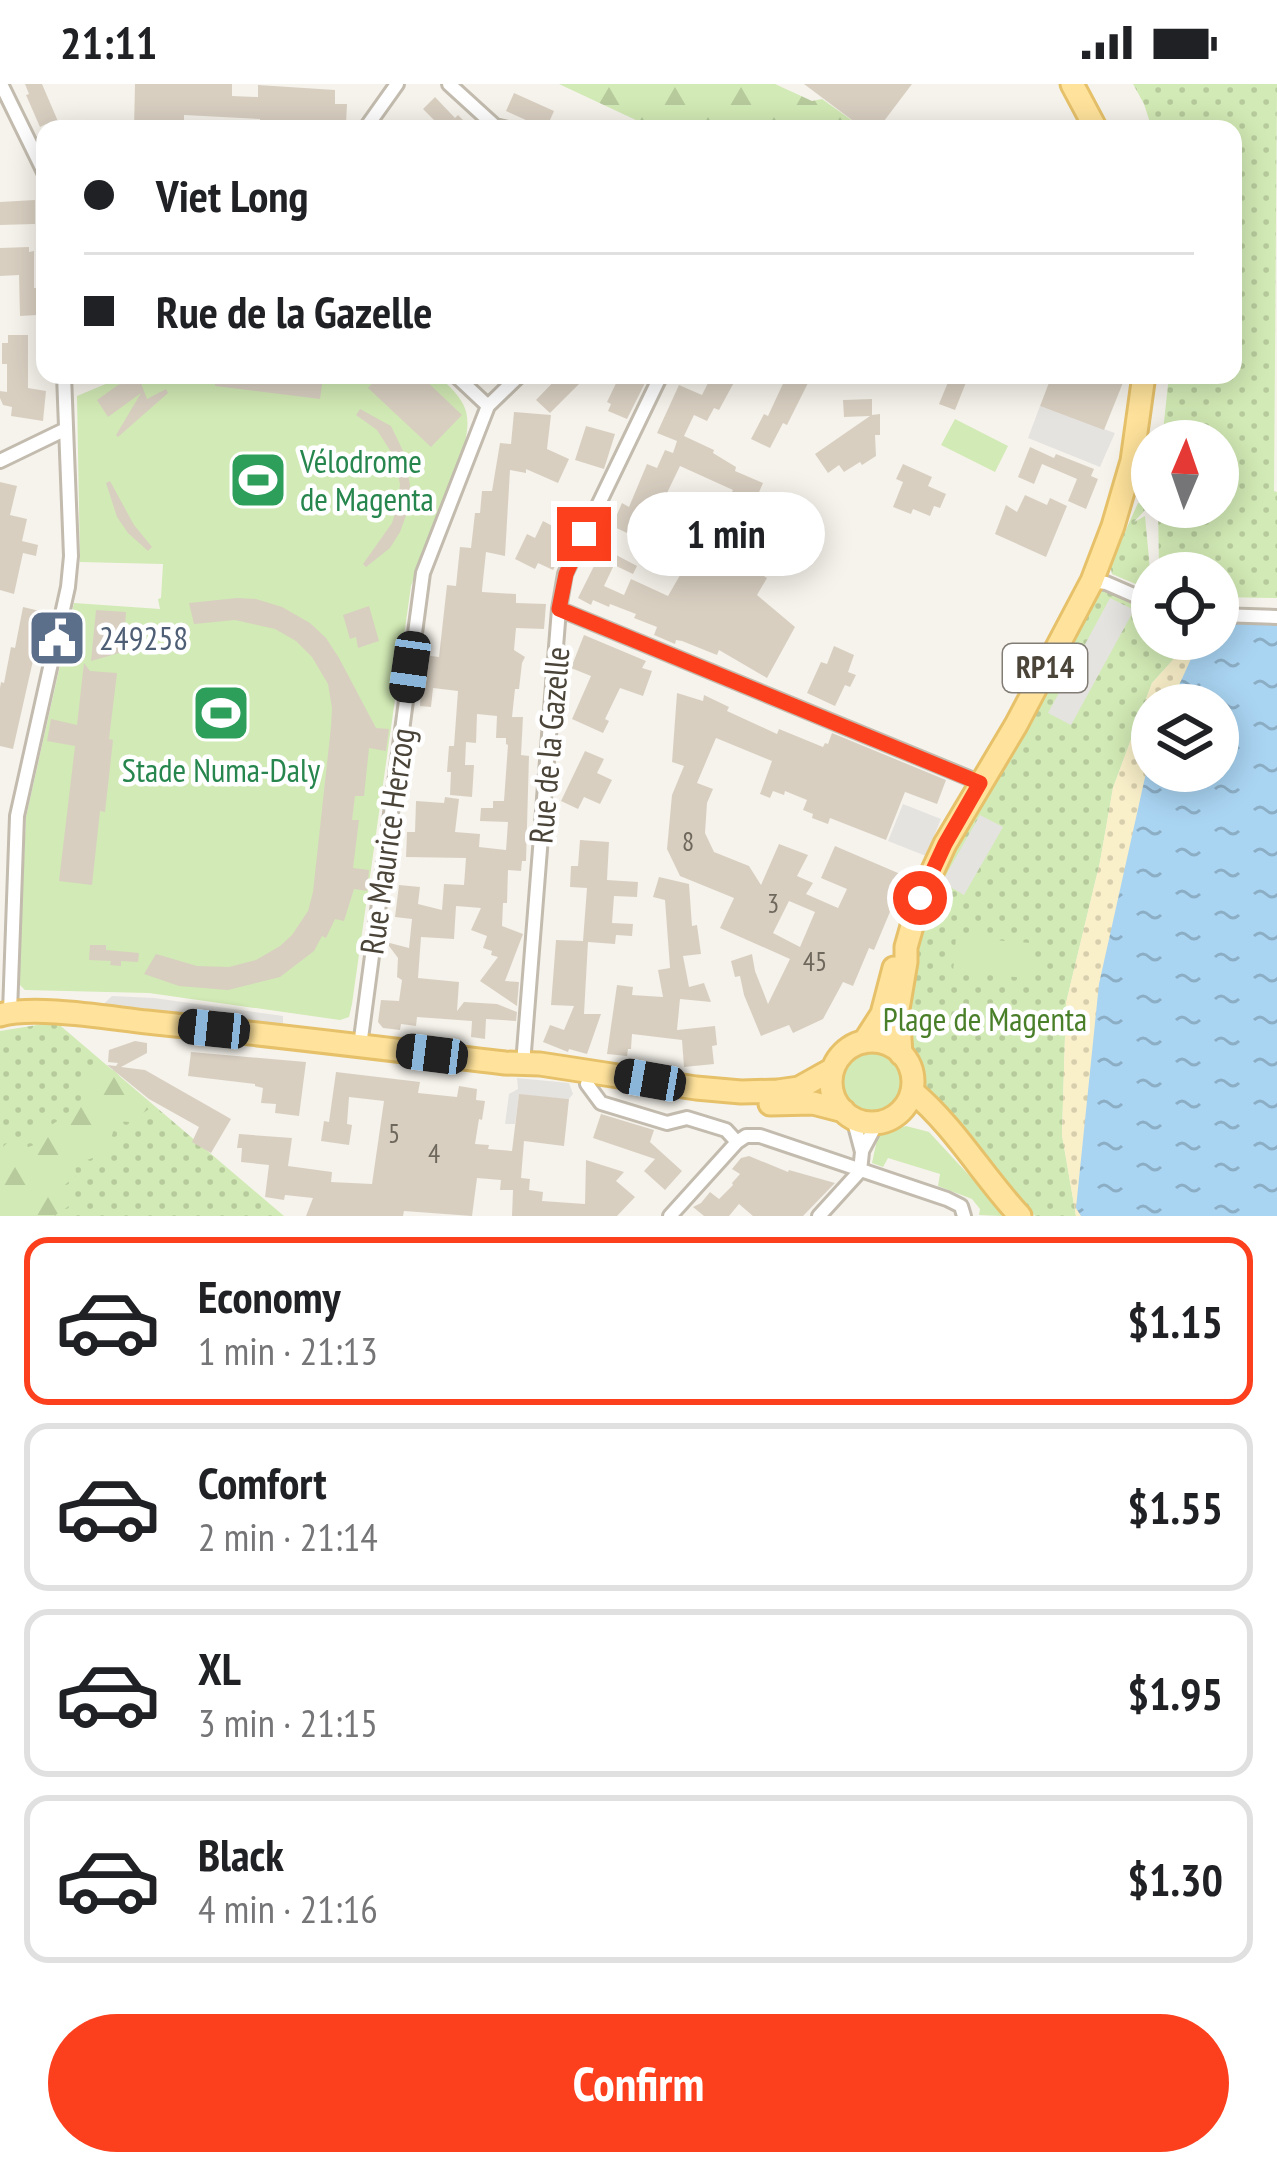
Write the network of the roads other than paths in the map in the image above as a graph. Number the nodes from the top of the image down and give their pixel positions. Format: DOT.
graph roads {
  1 [pos="1,84"];
  2 [pos="397,84"];
  3 [pos="449,84"];
  4 [pos="1072,84"];
  5 [pos="371,120"];
  6 [pos="488,120"];
  7 [pos="1091,120"];
  8 [pos="36,156"];
  9 [pos="64,384"];
  10 [pos="465,384"];
  11 [pos="511,384"];
  12 [pos="657,384"];
  13 [pos="1143,384"];
  14 [pos="488,406"];
  15 [pos="64,430"];
  16 [pos="0,461"];
  17 [pos="1092,581"];
  18 [pos="1131,594"];
  19 [pos="559,609"];
  20 [pos="1239,616"];
  21 [pos="1277,617"];
  22 [pos="980,783"];
  23 [pos="906,947"];
  24 [pos="5,1014"];
  25 [pos="864,1042"];
  26 [pos="360,1046"];
  27 [pos="901,1054"];
  28 [pos="523,1065"];
  29 [pos="833,1069"];
  30 [pos="587,1084"];
  31 [pos="912,1090"];
  32 [pos="848,1115"];
  33 [pos="886,1119"];
  34 [pos="737,1142"];
  35 [pos="862,1152"];
  36 [pos="860,1171"];
  37 [pos="995,1187"];
  38 [pos="962,1211"];
  39 [pos="670,1216"];
  40 [pos="819,1216"];
  41 [pos="1020,1216"];
  1 -- 8 [label="street"];
  2 -- 5 [label="street"];
  3 -- 6 [label="street"];
  4 -- 7 [label="main road"];
  9 -- 15 [label="street"];
  10 -- 14 [label="street"];
  11 -- 14 [label="street"];
  12 -- 19 [label="street, Rue de la Gazelle"];
  13 -- 17 [label="main road, RP14"];
  14 -- 26 [label="street, Rue Maurice Herzog"];
  15 -- 16 [label="street"];
  15 -- 24 [label="street"];
  17 -- 18 [label="street"];
  17 -- 22 [label="main road, RP14"];
  19 -- 22 [label="street"];
  19 -- 28 [label="street, Rue de la Gazelle"];
  20 -- 21 [label="street"];
  22 -- 23 [label="main road, RP14"];
  23 -- 25 [label="main road"];
  23 -- 27 [label="main road"];
  24 -- 26 [label="main road"];
  25 -- 27 [label="main road"];
  25 -- 29 [label="main road"];
  26 -- 28 [label="main road"];
  27 -- 31 [label="main road"];
  28 -- 29 [label="main road"];
  28 -- 30 [label="main road"];
  29 -- 32 [label="main road"];
  30 -- 32 [label="main road"];
  30 -- 34 [label="street"];
  31 -- 33 [label="main road"];
  31 -- 37 [label="main road"];
  32 -- 33 [label="main road"];
  32 -- 35 [label="street"];
  33 -- 35 [label="street"];
  33 -- 37 [label="main road"];
  34 -- 36 [label="street"];
  34 -- 39 [label="street"];
  35 -- 36 [label="street"];
  36 -- 38 [label="street"];
  36 -- 40 [label="street"];
  37 -- 41 [label="main road"];
}
